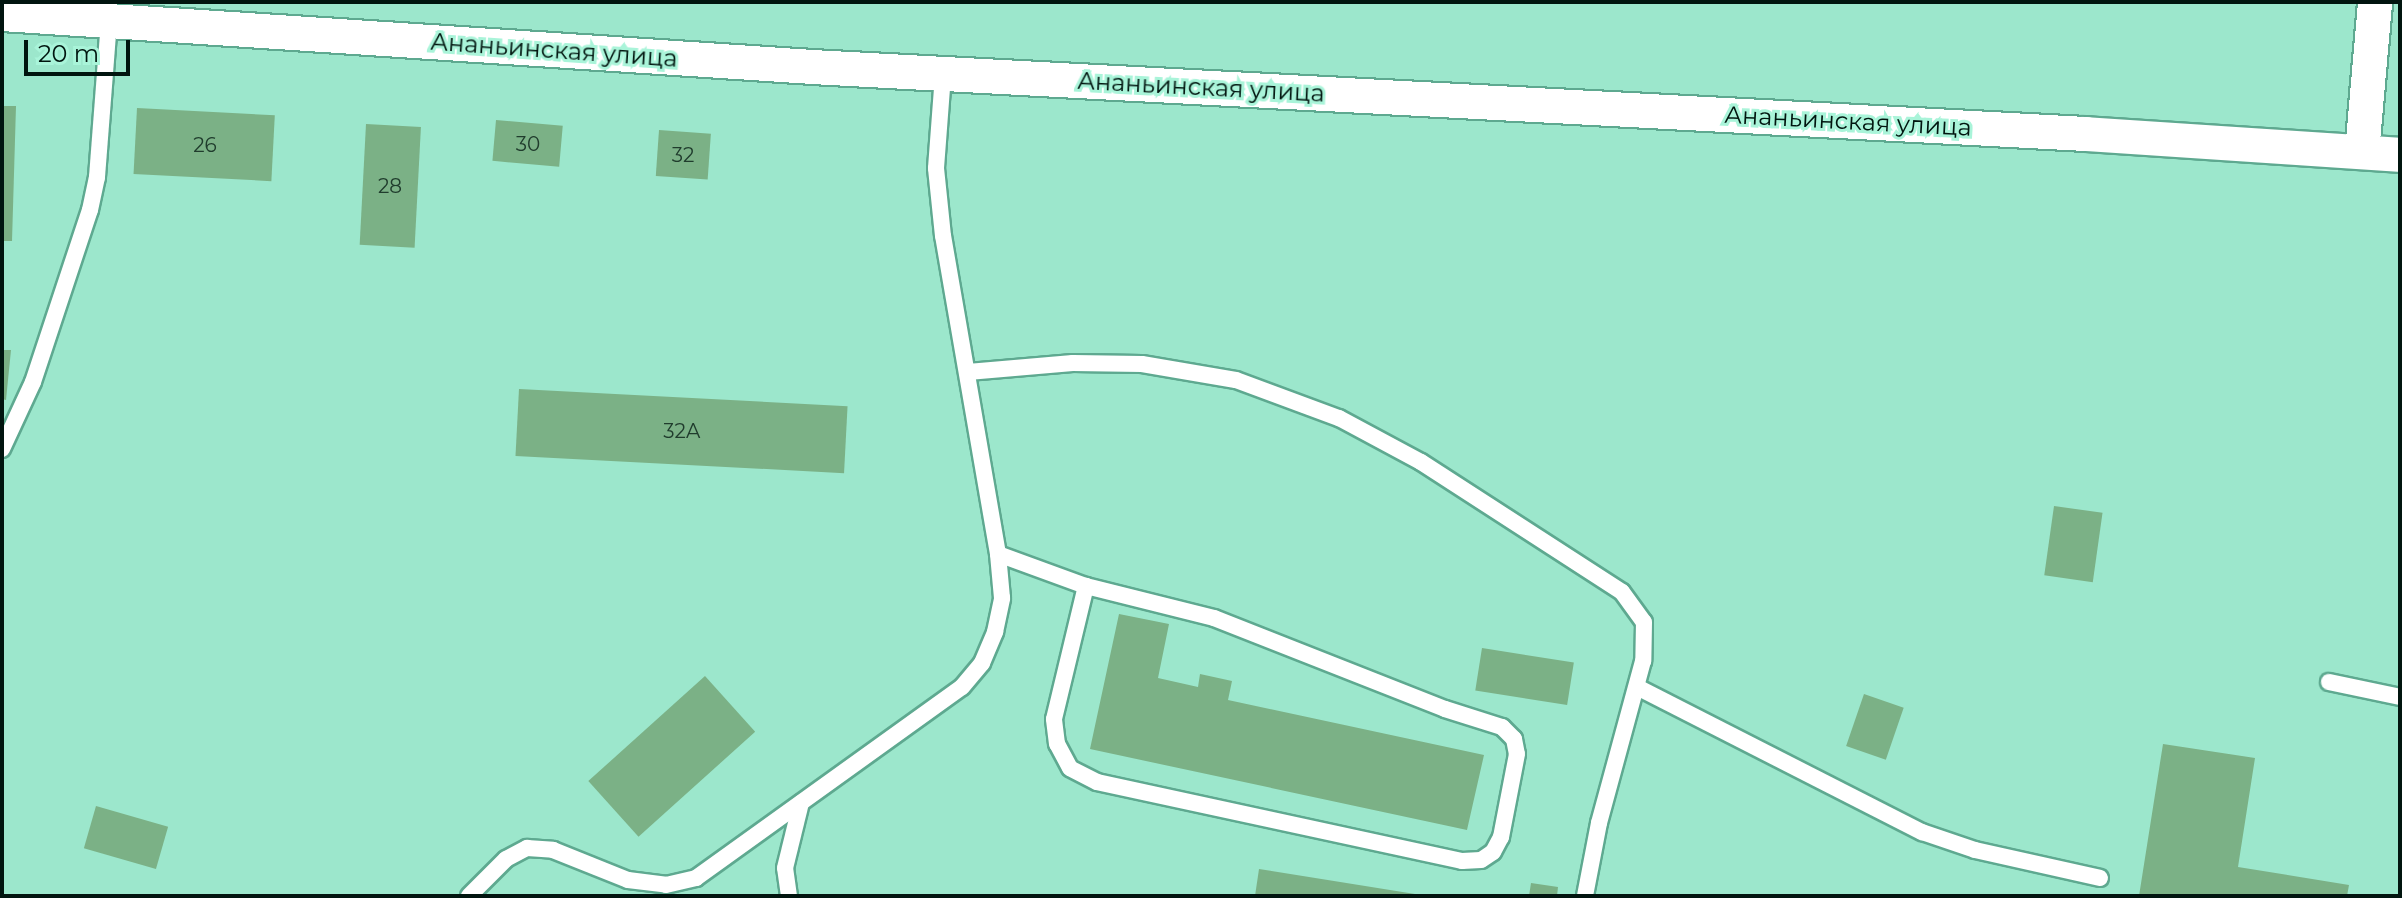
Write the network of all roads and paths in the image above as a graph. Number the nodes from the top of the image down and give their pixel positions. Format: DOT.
graph roads {
  1 [pos="2375,2"];
  2 [pos="2,14"];
  3 [pos="109,21"];
  4 [pos="943,74"];
  5 [pos="2362,152"];
  6 [pos="2400,155"];
  7 [pos="968,372"];
  8 [pos="2,449"];
  9 [pos="998,554"];
  10 [pos="1086,586"];
  11 [pos="2329,682"];
  12 [pos="1637,687"];
  13 [pos="2400,697"];
  14 [pos="801,803"];
  15 [pos="2100,878"];
  16 [pos="469,896"];
  17 [pos="789,896"];
  18 [pos="1585,896"];
  1 -- 5 [label="street"];
  2 -- 3 [label="street, Ананьинская улица"];
  3 -- 4 [label="street, Ананьинская улица"];
  3 -- 8 [label="lane"];
  4 -- 5 [label="street, Ананьинская улица"];
  4 -- 7 [label="lane"];
  5 -- 6 [label="street, Ананьинская улица"];
  7 -- 9 [label="lane"];
  7 -- 12 [label="lane"];
  9 -- 10 [label="lane"];
  9 -- 14 [label="lane"];
  10 -- 10 [label="lane"];
  11 -- 13 [label="lane"];
  12 -- 15 [label="lane"];
  12 -- 18 [label="lane"];
  14 -- 16 [label="lane"];
  14 -- 17 [label="lane"];
}
